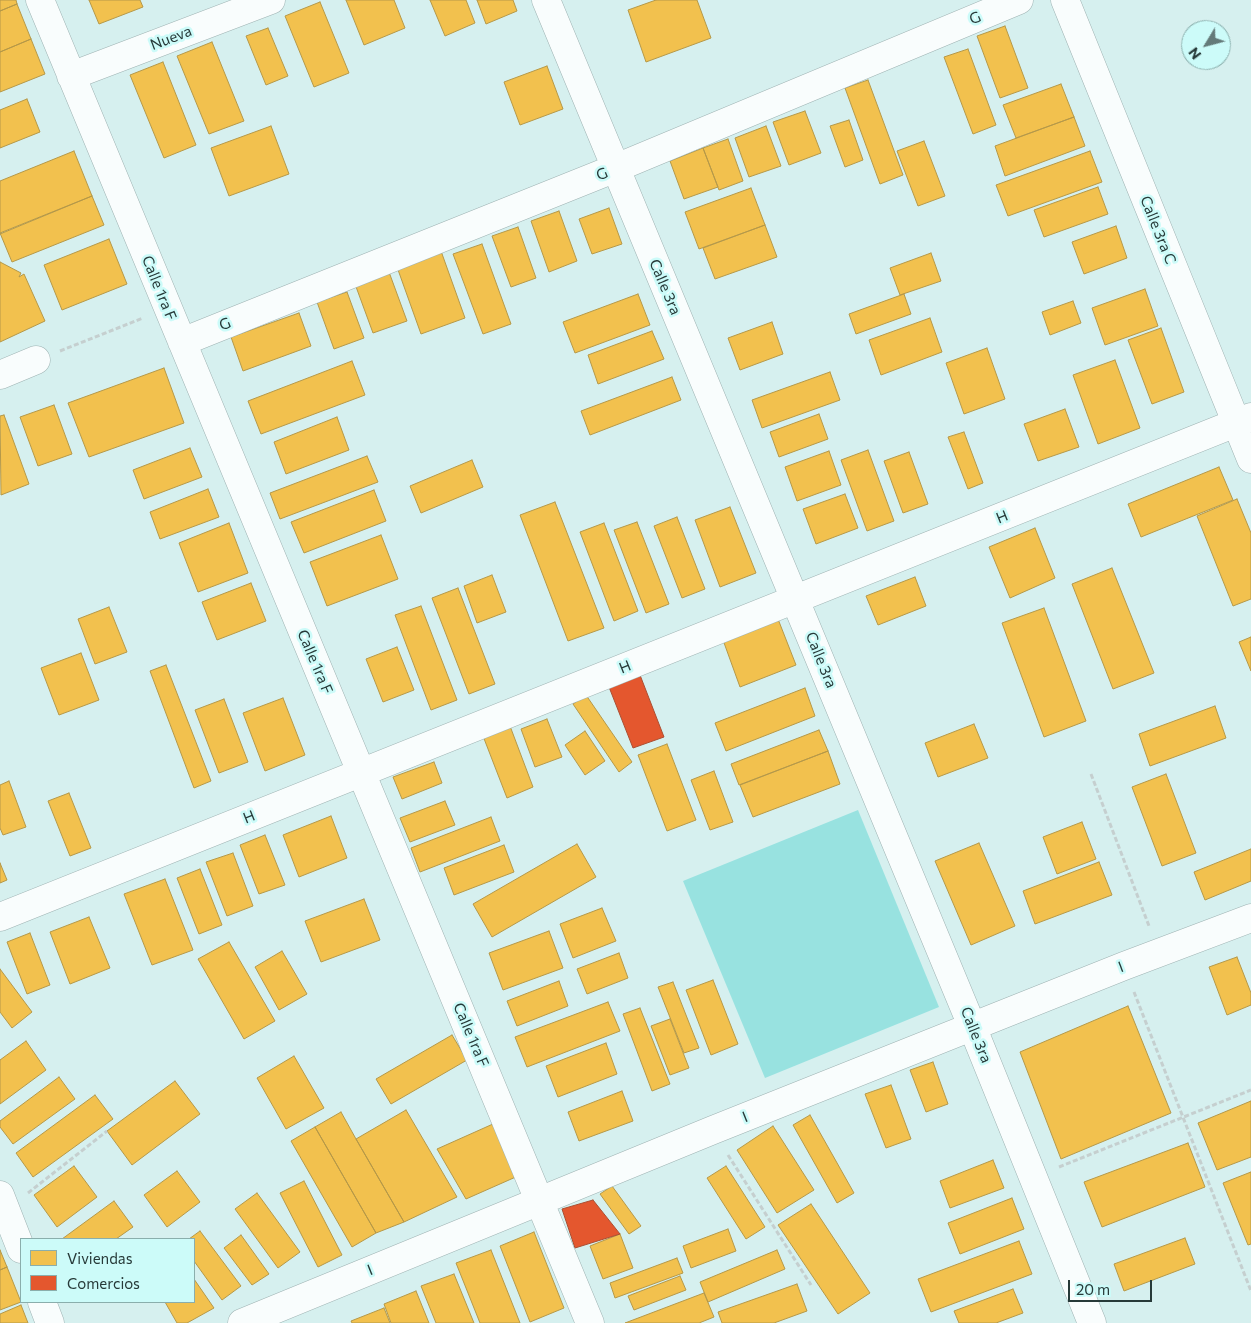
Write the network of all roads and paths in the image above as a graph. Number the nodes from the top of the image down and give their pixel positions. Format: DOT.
graph roads {
  1 [pos="40,0"];
  2 [pos="271,0"];
  3 [pos="546,0"];
  4 [pos="1019,0"];
  5 [pos="1065,0"];
  6 [pos="71,76"];
  7 [pos="616,168"];
  8 [pos="168,308"];
  9 [pos="182,342"];
  10 [pos="36,360"];
  11 [pos="0,375"];
  12 [pos="1243,420"];
  13 [pos="1251,459"];
  14 [pos="796,599"];
  15 [pos="361,772"];
  16 [pos="1091,774"];
  17 [pos="0,917"];
  18 [pos="1251,918"];
  19 [pos="1159,953"];
  20 [pos="1124,966"];
  21 [pos="972,1026"];
  22 [pos="1251,1090"];
  23 [pos="1183,1117"];
  24 [pos="712,1130"];
  25 [pos="107,1131"];
  26 [pos="1033,1178"];
  27 [pos="541,1200"];
  28 [pos="3,1203"];
  29 [pos="20,1246"];
  30 [pos="810,1285"];
  31 [pos="1251,1291"];
  32 [pos="42,1303"];
  33 [pos="50,1323"];
  34 [pos="242,1323"];
  35 [pos="590,1323"];
  36 [pos="1092,1323"];
  1 -- 6 [label="street, Calle 1ra F"];
  2 -- 6 [label="street, Nueva"];
  3 -- 7 [label="street, Calle 3ra"];
  4 -- 7 [label="street, G"];
  5 -- 12 [label="street, Calle 3ra C"];
  6 -- 8 [label="street, Calle 1ra F"];
  7 -- 9 [label="street, G"];
  7 -- 14 [label="street, Calle 3ra"];
  8 -- 9 [label="street, Calle 1ra F"];
  8 -- 10 [label="path"];
  9 -- 15 [label="street, Calle 1ra F"];
  10 -- 11 [label="street"];
  12 -- 13 [label="street, Calle 3ra C"];
  12 -- 14 [label="street, H"];
  14 -- 15 [label="street, H"];
  14 -- 21 [label="street, Calle 3ra"];
  15 -- 17 [label="street, H"];
  15 -- 27 [label="street, Calle 1ra F"];
  16 -- 19 [label="path"];
  18 -- 19 [label="street, I"];
  19 -- 20 [label="street, I"];
  20 -- 21 [label="street, I"];
  20 -- 23 [label="path"];
  21 -- 24 [label="street, I"];
  21 -- 26 [label="street, Calle 3ra"];
  22 -- 23 [label="path"];
  23 -- 26 [label="path"];
  23 -- 31 [label="path"];
  24 -- 27 [label="street, I"];
  24 -- 30 [label="path"];
  25 -- 28 [label="path"];
  26 -- 36 [label="street, Calle 3ra"];
  27 -- 34 [label="street, I"];
  27 -- 35 [label="street, Calle 1ra F"];
  28 -- 29 [label="street"];
  32 -- 33 [label="street"];
}
